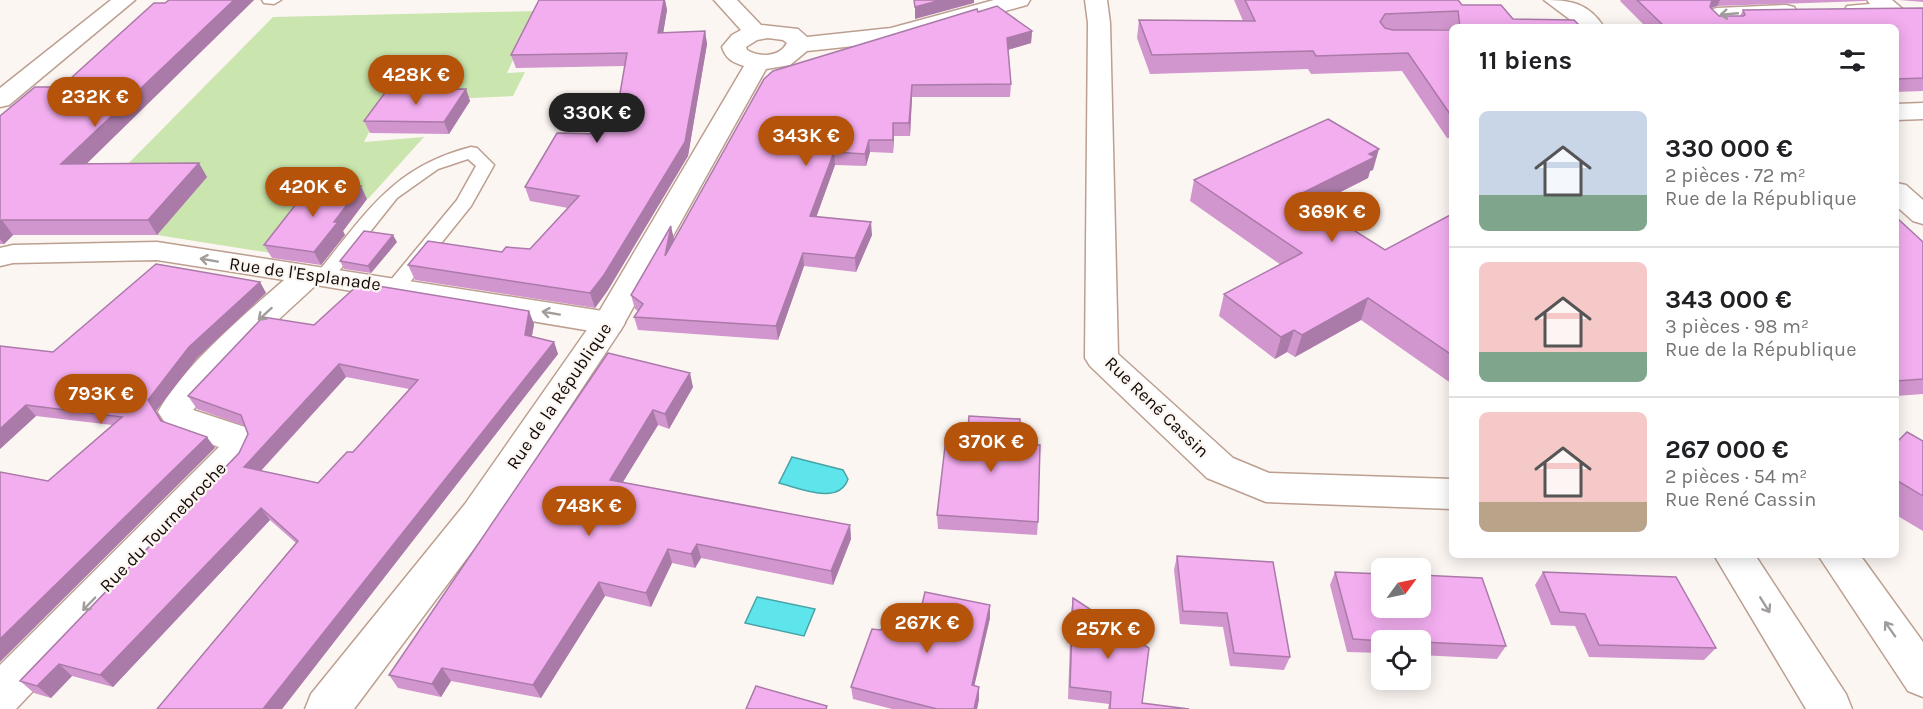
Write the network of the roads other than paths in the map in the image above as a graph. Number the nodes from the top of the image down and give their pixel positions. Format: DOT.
graph roads {
  1 [pos="124,0"];
  2 [pos="269,0"];
  3 [pos="274,0"];
  4 [pos="725,0"];
  5 [pos="1096,0"];
  6 [pos="1555,0"];
  7 [pos="1010,1"];
  8 [pos="1895,7"];
  9 [pos="1810,12"];
  10 [pos="1834,12"];
  11 [pos="1590,24"];
  12 [pos="1722,24"];
  13 [pos="757,47"];
  14 [pos="0,100"];
  15 [pos="1923,111"];
  16 [pos="1899,112"];
  17 [pos="1899,194"];
  18 [pos="1923,215"];
  19 [pos="0,257"];
  20 [pos="316,276"];
  21 [pos="395,286"];
  22 [pos="609,323"];
  23 [pos="1449,494"];
  24 [pos="1736,558"];
  25 [pos="1840,558"];
  26 [pos="1923,677"];
  27 [pos="0,695"];
  28 [pos="327,709"];
  29 [pos="1830,709"];
  1 -- 14 [label="street"];
  2 -- 3 [label="lane"];
  4 -- 13 [label="street"];
  5 -- 23 [label="street, Rue René Cassin"];
  6 -- 11 [label="street"];
  7 -- 13 [label="street"];
  8 -- 10 [label="street"];
  9 -- 12 [label="street, one-way"];
  13 -- 22 [label="street, Rue de la République"];
  15 -- 16 [label="street"];
  17 -- 18 [label="street"];
  20 -- 19 [label="street, Rue de l'Esplanade, one-way"];
  20 -- 21 [label="street, Rue de l'Esplanade"];
  20 -- 21 [label="lane"];
  20 -- 27 [label="street, Rue du Tournebroche, one-way"];
  22 -- 21 [label="street, Rue de l'Esplanade, one-way"];
  22 -- 28 [label="street, Rue de la République"];
  24 -- 29 [label="street, one-way"];
  26 -- 25 [label="street, one-way"];
}
